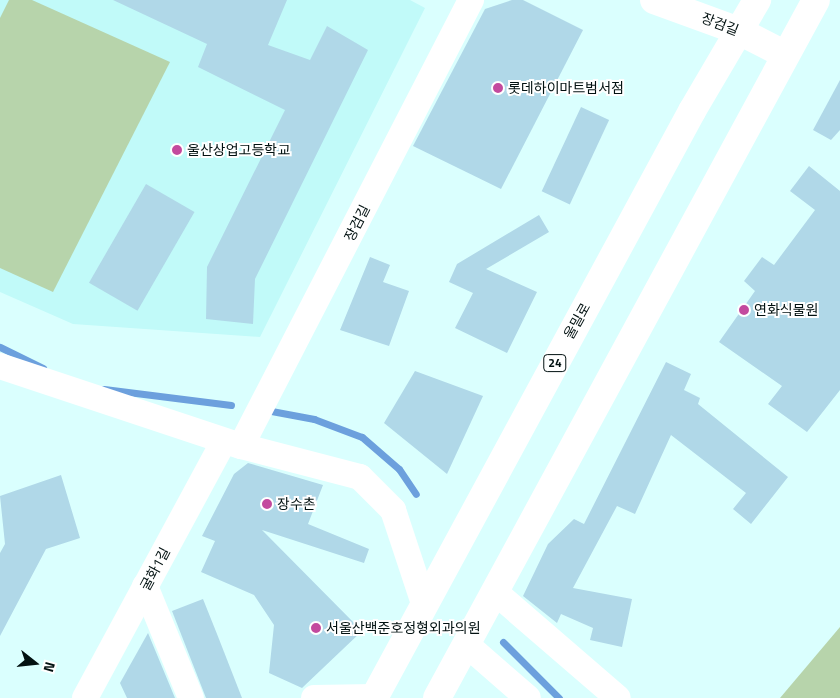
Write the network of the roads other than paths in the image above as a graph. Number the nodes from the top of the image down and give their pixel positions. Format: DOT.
graph roads {
  1 [pos="471,0"];
  2 [pos="654,0"];
  3 [pos="757,0"];
  4 [pos="816,0"];
  5 [pos="739,31"];
  6 [pos="784,54"];
  7 [pos="0,366"];
  8 [pos="233,443"];
  9 [pos="146,586"];
  10 [pos="495,592"];
  11 [pos="424,604"];
  12 [pos="466,644"];
  13 [pos="375,697"];
  14 [pos="85,698"];
  15 [pos="191,698"];
  16 [pos="314,698"];
  17 [pos="437,698"];
  18 [pos="528,698"];
  19 [pos="618,698"];
  1 -- 8 [label="street, 장검길"];
  2 -- 5 [label="main road, 장검길"];
  3 -- 5 [label="main road, 울밀로 / 24"];
  4 -- 6 [label="main road"];
  5 -- 6 [label="main road, 장검길"];
  5 -- 11 [label="main road, 울밀로 / 24"];
  6 -- 10 [label="main road"];
  7 -- 8 [label="street"];
  8 -- 9 [label="street, 굴화1길"];
  8 -- 11 [label="street"];
  9 -- 14 [label="street, 굴화1길"];
  9 -- 15 [label="street"];
  10 -- 12 [label="main road"];
  10 -- 19 [label="street"];
  11 -- 13 [label="main road, 울밀로 / 24"];
  12 -- 17 [label="main road"];
  12 -- 18 [label="street"];
  13 -- 16 [label="street"];
}
